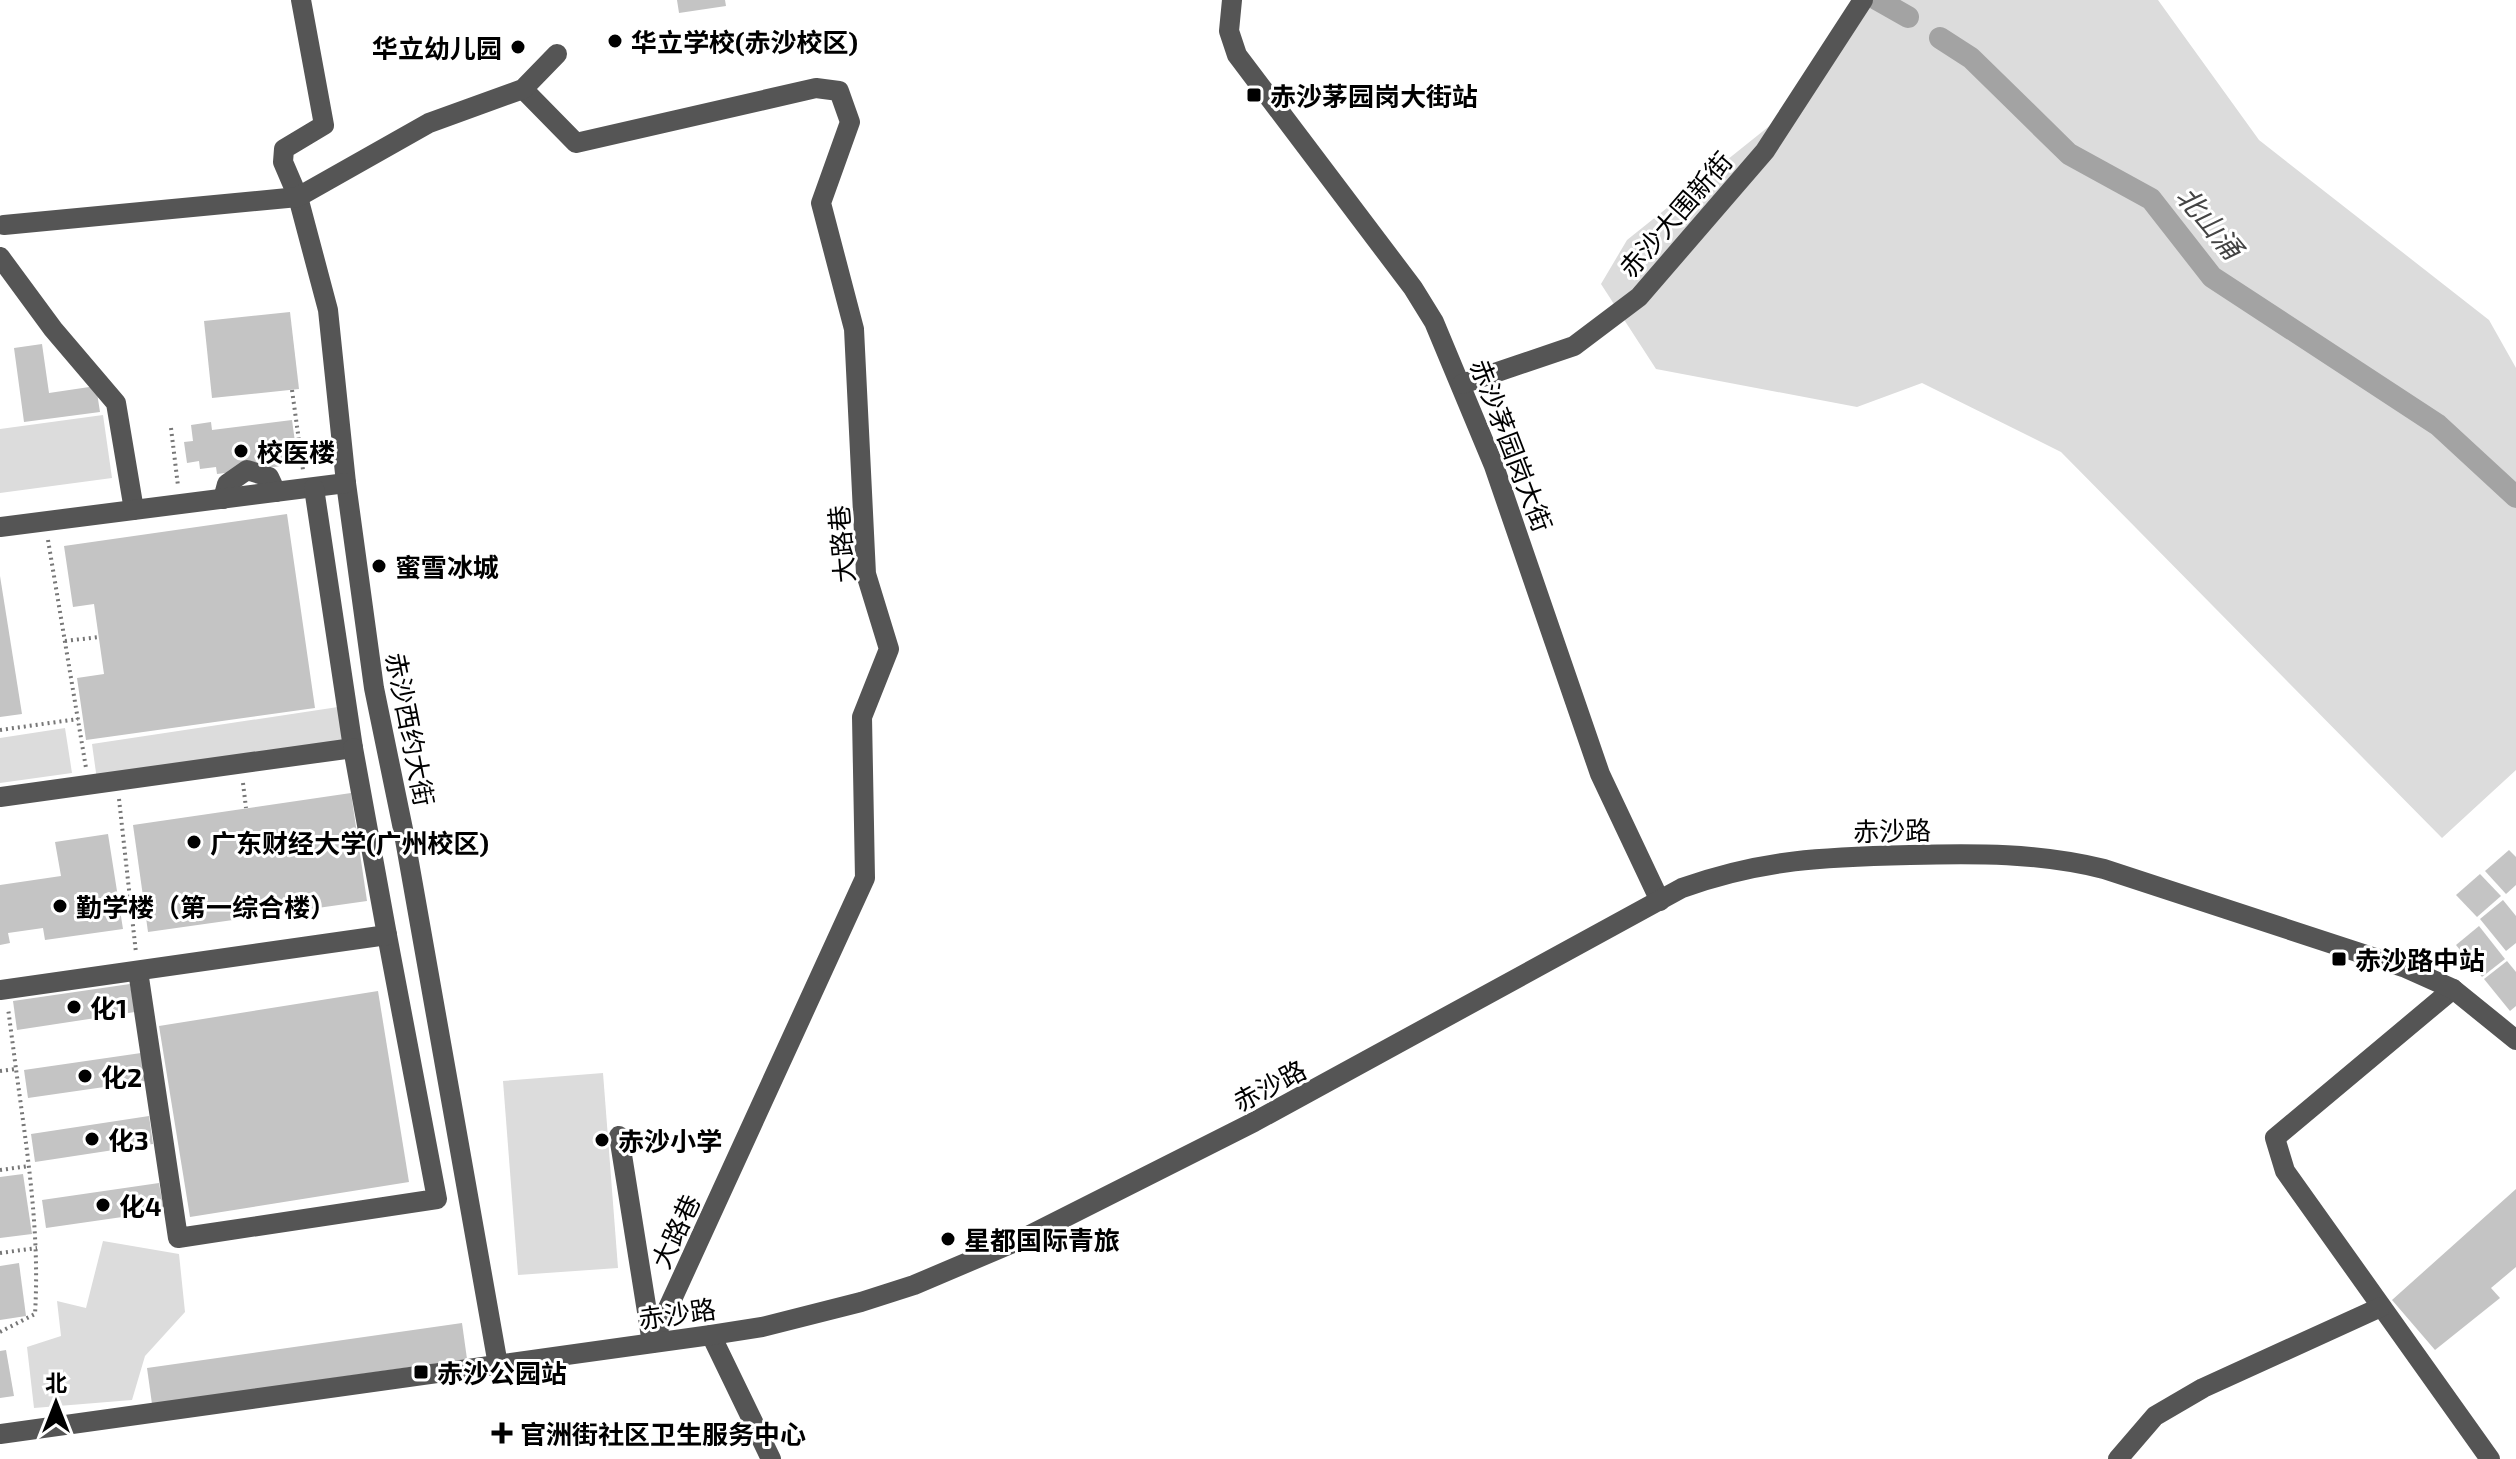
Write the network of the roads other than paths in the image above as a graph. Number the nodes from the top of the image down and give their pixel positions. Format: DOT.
graph roads {
  1 [pos="301,0"];
  2 [pos="1232,0"];
  3 [pos="1863,0"];
  4 [pos="557,54"];
  5 [pos="523,89"];
  6 [pos="298,197"];
  7 [pos="4,225"];
  8 [pos="0,257"];
  9 [pos="1462,384"];
  10 [pos="346,483"];
  11 [pos="310,488"];
  12 [pos="134,510"];
  13 [pos="0,527"];
  14 [pos="353,748"];
  15 [pos="0,797"];
  16 [pos="1660,901"];
  17 [pos="387,935"];
  18 [pos="138,971"];
  19 [pos="2453,989"];
  20 [pos="3,990"];
  21 [pos="2516,1040"];
  22 [pos="619,1136"];
  23 [pos="2381,1307"];
  24 [pos="711,1335"];
  25 [pos="652,1343"];
  26 [pos="498,1365"];
  27 [pos="0,1434"];
  28 [pos="771,1459"];
  29 [pos="2118,1459"];
  30 [pos="2490,1459"];
  1 -- 6 [label="street, 赤沙西约大街"];
  2 -- 9 [label="street, 赤沙茅园岗大街"];
  3 -- 9 [label="street, 赤沙大围新街"];
  4 -- 5 [label="street"];
  5 -- 6 [label="street"];
  5 -- 25 [label="street, 大路巷"];
  6 -- 7 [label="street"];
  6 -- 10 [label="street, 赤沙西约大街"];
  8 -- 12 [label="street"];
  9 -- 16 [label="street, 赤沙茅园岗大街"];
  10 -- 11 [label="street"];
  10 -- 26 [label="street, 赤沙西约大街"];
  11 -- 12 [label="street"];
  11 -- 14 [label="street"];
  12 -- 13 [label="street"];
  14 -- 15 [label="street"];
  14 -- 17 [label="street"];
  16 -- 19 [label="street, 赤沙路"];
  16 -- 24 [label="street, 赤沙路"];
  17 -- 18 [label="street"];
  17 -- 18 [label="street"];
  18 -- 20 [label="street"];
  19 -- 21 [label="street, 赤沙路"];
  19 -- 23 [label="street"];
  22 -- 25 [label="street"];
  23 -- 29 [label="street"];
  23 -- 30 [label="street"];
  24 -- 25 [label="street, 赤沙路"];
  24 -- 28 [label="street"];
  25 -- 26 [label="street, 赤沙路"];
  26 -- 27 [label="street, 赤沙路"];
}
